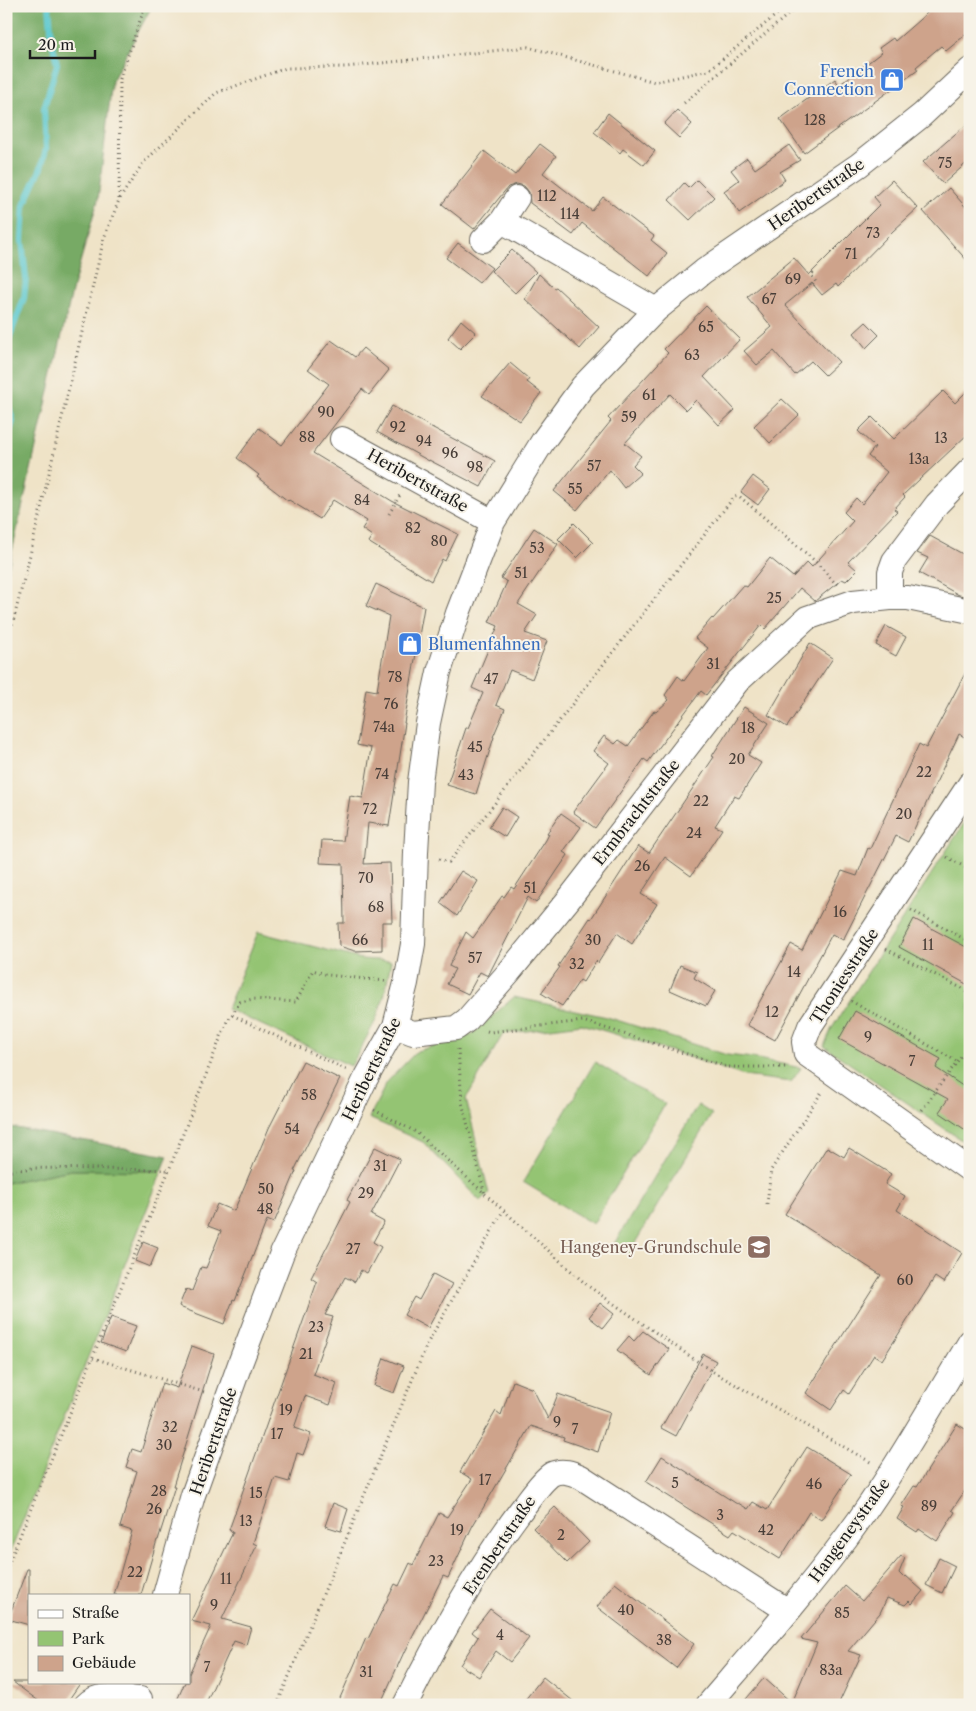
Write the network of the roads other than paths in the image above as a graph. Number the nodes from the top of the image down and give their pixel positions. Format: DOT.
graph roads {
  1 [pos="970,70"];
  2 [pos="517,198"];
  3 [pos="502,221"];
  4 [pos="483,240"];
  5 [pos="656,310"];
  6 [pos="342,438"];
  7 [pos="970,470"];
  8 [pos="493,522"];
  9 [pos="890,598"];
  10 [pos="970,611"];
  11 [pos="970,784"];
  12 [pos="395,1026"];
  13 [pos="970,1170"];
  14 [pos="970,1342"];
  15 [pos="165,1594"];
  16 [pos="788,1611"];
  17 [pos="142,1695"];
  18 [pos="86,1705"];
  19 [pos="405,1705"];
  20 [pos="708,1705"];
  1 -- 5 [label="street, Heribertstraße"];
  2 -- 3 [label="street"];
  3 -- 4 [label="street"];
  3 -- 5 [label="street"];
  5 -- 8 [label="street, Heribertstraße"];
  6 -- 8 [label="street, Heribertstraße"];
  7 -- 9 [label="street"];
  8 -- 12 [label="street, Heribertstraße"];
  9 -- 10 [label="street, Ermbrachtstraße"];
  9 -- 12 [label="street, Ermbrachtstraße"];
  11 -- 13 [label="street, Thoniesstraße"];
  12 -- 15 [label="street, Heribertstraße"];
  14 -- 16 [label="street, Hangeneystraße"];
  16 -- 19 [label="street, Erenbertstraße"];
  16 -- 20 [label="street, Hangeneystraße"];
  17 -- 18 [label="street"];
}
